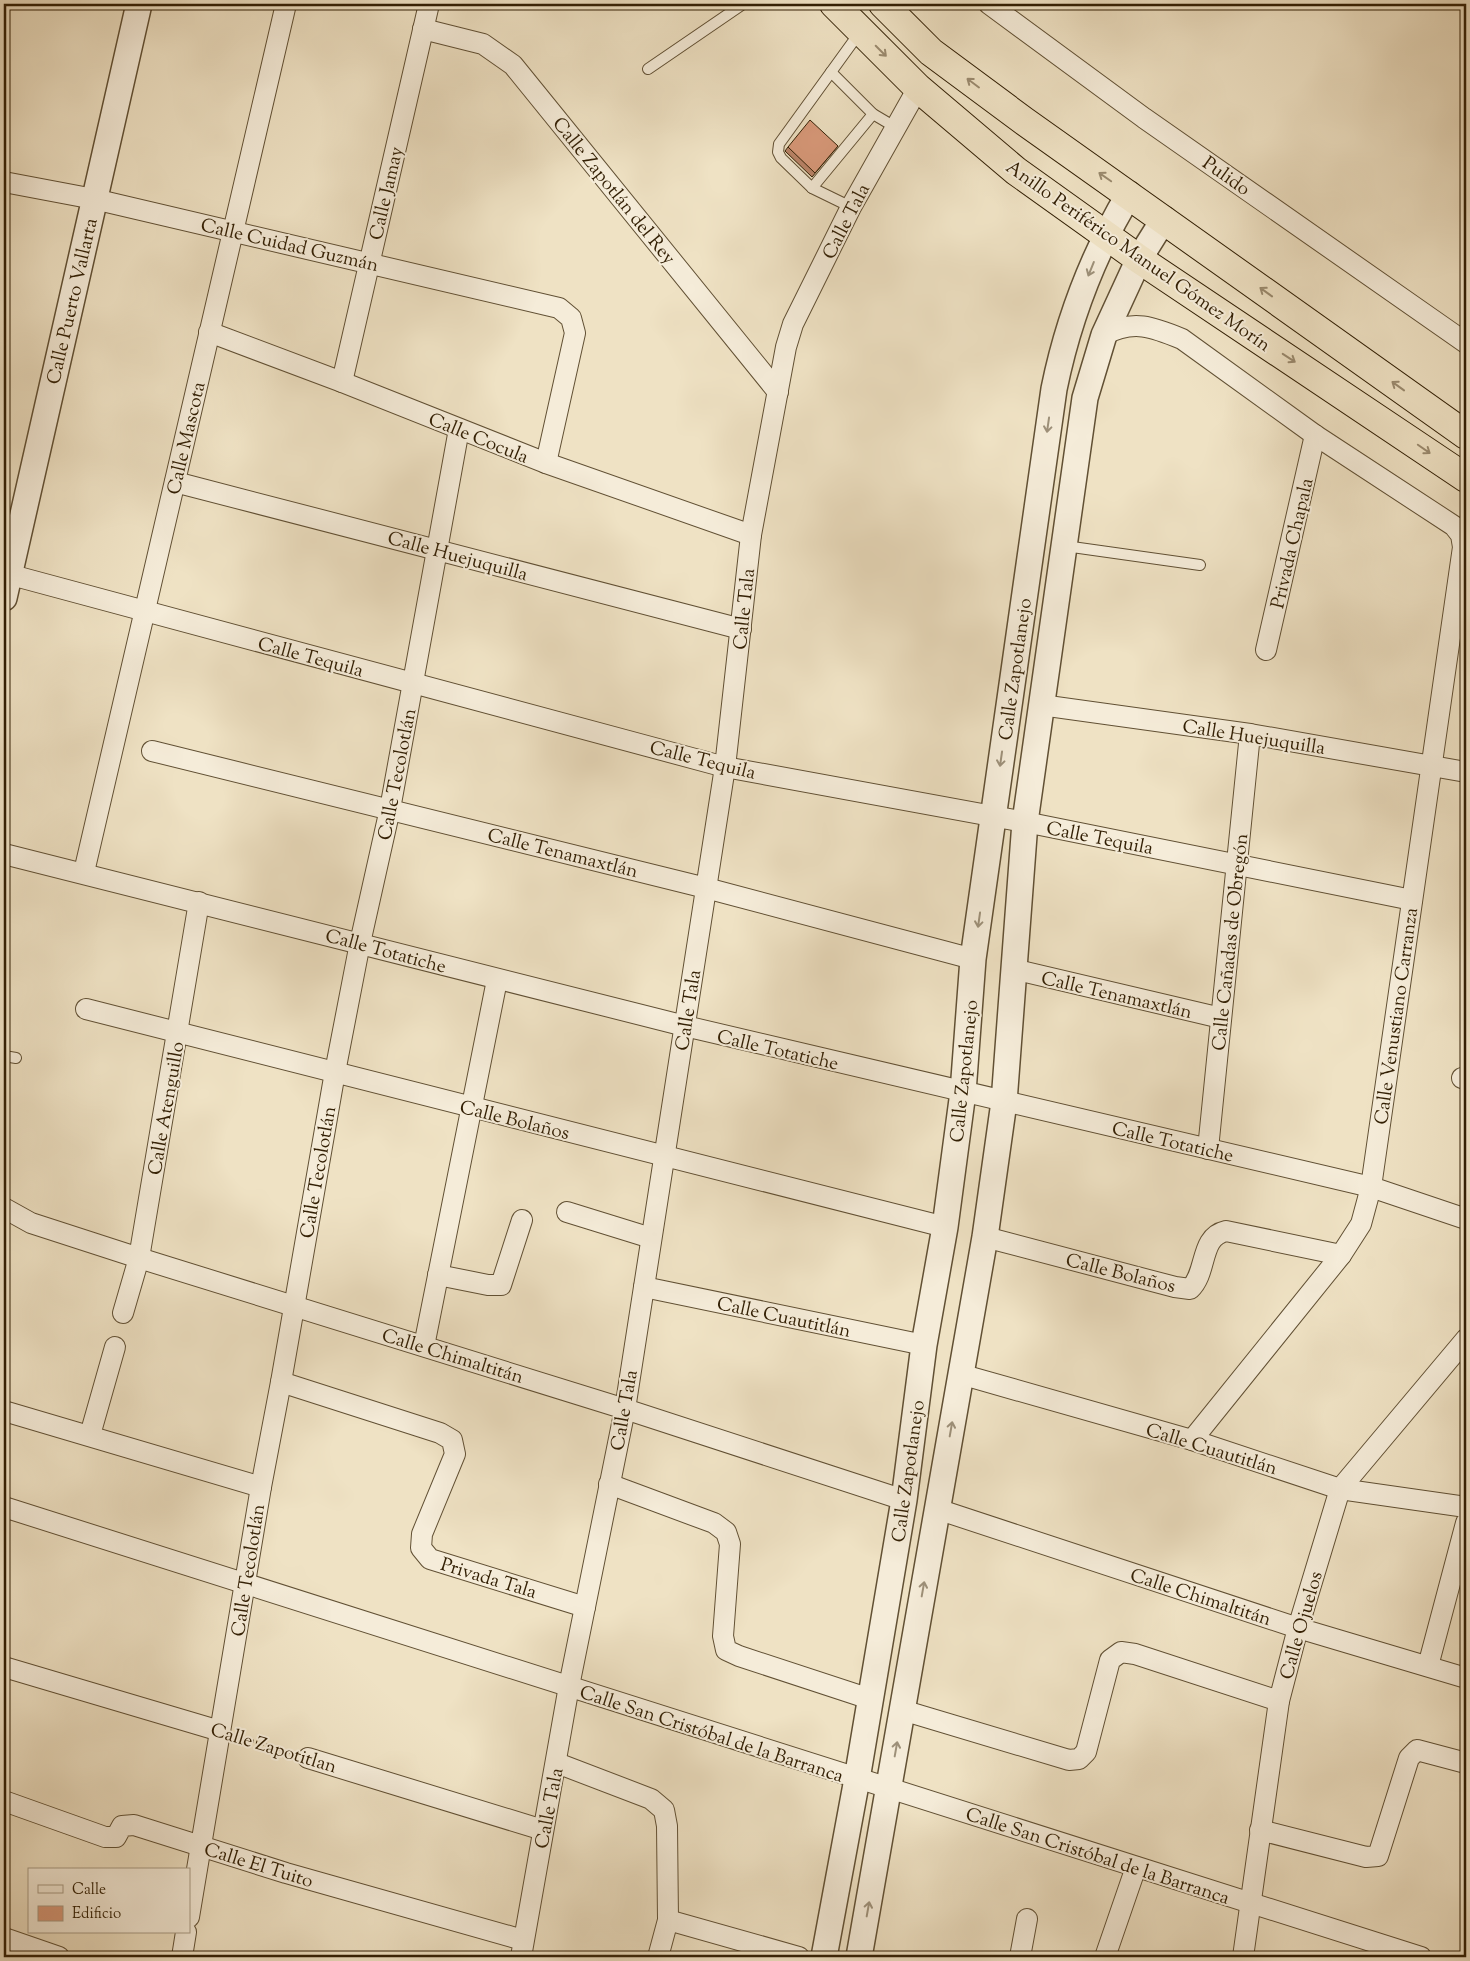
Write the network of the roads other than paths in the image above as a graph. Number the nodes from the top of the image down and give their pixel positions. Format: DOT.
graph roads {
  1 [pos="139,4"];
  2 [pos="286,4"];
  3 [pos="429,4"];
  4 [pos="743,4"];
  5 [pos="834,4"];
  6 [pos="883,4"];
  7 [pos="989,4"];
  8 [pos="423,29"];
  9 [pos="861,31"];
  10 [pos="648,69"];
  11 [pos="831,72"];
  12 [pos="918,88"];
  13 [pos="873,114"];
  14 [pos="895,127"];
  15 [pos="4,182"];
  16 [pos="812,188"];
  17 [pos="1129,194"];
  18 [pos="94,199"];
  19 [pos="851,207"];
  20 [pos="1164,219"];
  21 [pos="233,231"];
  22 [pos="1105,235"];
  23 [pos="1139,259"];
  24 [pos="370,262"];
  25 [pos="210,332"];
  26 [pos="1104,335"];
  27 [pos="1466,343"];
  28 [pos="342,382"];
  29 [pos="778,392"];
  30 [pos="459,429"];
  31 [pos="1315,435"];
  32 [pos="1466,435"];
  33 [pos="546,463"];
  34 [pos="1466,478"];
  35 [pos="175,482"];
  36 [pos="751,536"];
  37 [pos="1064,546"];
  38 [pos="437,550"];
  39 [pos="1200,564"];
  40 [pos="6,582"];
  41 [pos="145,611"];
  42 [pos="741,629"];
  43 [pos="1266,650"];
  44 [pos="413,684"];
  45 [pos="1041,705"];
  46 [pos="1250,734"];
  47 [pos="152,751"];
  48 [pos="1431,765"];
  49 [pos="726,767"];
  50 [pos="1466,772"];
  51 [pos="390,809"];
  52 [pos="993,817"];
  53 [pos="1025,822"];
  54 [pos="4,854"];
  55 [pos="1236,865"];
  56 [pos="84,872"];
  57 [pos="706,888"];
  58 [pos="1412,900"];
  59 [pos="199,902"];
  60 [pos="360,943"];
  61 [pos="973,959"];
  62 [pos="1013,970"];
  63 [pos="497,980"];
  64 [pos="86,1009"];
  65 [pos="1221,1018"];
  66 [pos="685,1026"];
  67 [pos="178,1032"];
  68 [pos="4,1056"];
  69 [pos="16,1058"];
  70 [pos="335,1072"];
  71 [pos="963,1092"];
  72 [pos="1004,1102"];
  73 [pos="470,1108"];
  74 [pos="1208,1149"];
  75 [pos="664,1156"];
  76 [pos="1371,1187"];
  77 [pos="4,1208"];
  78 [pos="567,1212"];
  79 [pos="1466,1218"];
  80 [pos="522,1220"];
  81 [pos="945,1227"];
  82 [pos="984,1237"];
  83 [pos="651,1238"];
  84 [pos="1341,1255"];
  85 [pos="139,1258"];
  86 [pos="438,1275"];
  87 [pos="644,1287"];
  88 [pos="293,1305"];
  89 [pos="123,1313"];
  90 [pos="1466,1338"];
  91 [pos="924,1345"];
  92 [pos="424,1346"];
  93 [pos="114,1347"];
  94 [pos="960,1374"];
  95 [pos="281,1382"];
  96 [pos="625,1409"];
  97 [pos="4,1411"];
  98 [pos="90,1435"];
  99 [pos="1192,1440"];
  100 [pos="610,1484"];
  101 [pos="260,1487"];
  102 [pos="1340,1489"];
  103 [pos="904,1500"];
  104 [pos="4,1507"];
  105 [pos="1466,1507"];
  106 [pos="937,1509"];
  107 [pos="1466,1522"];
  108 [pos="246,1583"];
  109 [pos="585,1607"];
  110 [pos="1298,1628"];
  111 [pos="1428,1666"];
  112 [pos="4,1667"];
  113 [pos="1466,1678"];
  114 [pos="569,1686"];
  115 [pos="870,1699"];
  116 [pos="1279,1701"];
  117 [pos="902,1710"];
  118 [pos="220,1731"];
  119 [pos="308,1758"];
  120 [pos="1466,1763"];
  121 [pos="557,1764"];
  122 [pos="857,1779"];
  123 [pos="889,1788"];
  124 [pos="4,1801"];
  125 [pos="544,1830"];
  126 [pos="1260,1830"];
  127 [pos="201,1846"];
  128 [pos="1136,1867"];
  129 [pos="1252,1904"];
  130 [pos="190,1911"];
  131 [pos="1027,1919"];
  132 [pos="668,1920"];
  133 [pos="186,1934"];
  134 [pos="4,1938"];
  135 [pos="522,1948"];
  136 [pos="59,1957"];
  137 [pos="182,1957"];
  138 [pos="658,1957"];
  139 [pos="799,1957"];
  140 [pos="824,1957"];
  141 [pos="860,1957"];
  142 [pos="1020,1957"];
  143 [pos="1105,1957"];
  144 [pos="1243,1957"];
  145 [pos="1421,1957"];
  1 -- 18 [label="street, Calle Puerto Vallarta"];
  2 -- 21 [label="street, Calle Mascota"];
  3 -- 8 [label="street, Calle Jamay"];
  4 -- 10 [label="lane"];
  5 -- 9 [label="highway, Anillo Periférico Manuel Gómez Morín"];
  17 -- 6 [label="highway, one-way"];
  7 -- 27 [label="street, Pulido"];
  8 -- 24 [label="street, Calle Jamay"];
  8 -- 29 [label="street, Calle Zapotlán del Rey"];
  9 -- 11 [label="lane"];
  9 -- 12 [label="highway, Anillo Periférico Manuel Gómez Morín, one-way"];
  11 -- 13 [label="lane"];
  11 -- 16 [label="lane"];
  12 -- 14 [label="street, Calle Tala"];
  12 -- 22 [label="highway, Anillo Periférico Manuel Gómez Morín"];
  13 -- 14 [label="lane"];
  13 -- 16 [label="lane"];
  14 -- 19 [label="street, Calle Tala"];
  15 -- 18 [label="street, Calle Cuidad Guzmán"];
  16 -- 19 [label="lane"];
  17 -- 20 [label="highway"];
  17 -- 22 [label="street, Calle Zapotlanejo"];
  18 -- 21 [label="street, Calle Cuidad Guzmán"];
  18 -- 40 [label="street, Calle Puerto Vallarta"];
  19 -- 29 [label="street, Calle Tala"];
  20 -- 23 [label="street, Calle Zapotlanejo"];
  32 -- 20 [label="highway, one-way"];
  21 -- 24 [label="street, Calle Cuidad Guzmán"];
  21 -- 25 [label="street, Calle Mascota"];
  22 -- 23 [label="highway, Anillo Periférico Manuel Gómez Morín"];
  22 -- 52 [label="street, Calle Zapotlanejo, one-way"];
  23 -- 26 [label="street, Calle Zapotlanejo"];
  23 -- 34 [label="highway, Anillo Periférico Manuel Gómez Morín, one-way"];
  24 -- 28 [label="street, Calle Jamay"];
  24 -- 33 [label="street, Calle Cuidad Guzmán"];
  25 -- 28 [label="street, Calle Cocula"];
  25 -- 35 [label="street, Calle Mascota"];
  26 -- 31 [label="street"];
  26 -- 37 [label="street, Calle Zapotlanejo"];
  28 -- 30 [label="street, Calle Cocula"];
  29 -- 36 [label="street, Calle Tala"];
  30 -- 33 [label="street, Calle Cocula"];
  30 -- 38 [label="street, Calle Tecolotlán"];
  31 -- 43 [label="street, Privada Chapala"];
  31 -- 48 [label="street, Calle Venustiano Carranza"];
  33 -- 36 [label="street, Calle Cocula"];
  35 -- 38 [label="street, Calle Huejuquilla"];
  35 -- 41 [label="street, Calle Mascota"];
  36 -- 42 [label="street, Calle Tala"];
  37 -- 39 [label="lane"];
  37 -- 45 [label="street, Calle Zapotlanejo"];
  38 -- 42 [label="street, Calle Huejuquilla"];
  38 -- 44 [label="street, Calle Tecolotlán"];
  40 -- 41 [label="street, Calle Tequila"];
  41 -- 44 [label="street, Calle Tequila"];
  41 -- 56 [label="street, Calle Mascota"];
  42 -- 49 [label="street, Calle Tala"];
  44 -- 49 [label="street, Calle Tequila"];
  44 -- 51 [label="street, Calle Tecolotlán"];
  45 -- 46 [label="street, Calle Huejuquilla"];
  45 -- 53 [label="street, Calle Zapotlanejo"];
  46 -- 48 [label="street, Calle Huejuquilla"];
  46 -- 55 [label="street, Calle Cañadas de Obregón"];
  47 -- 51 [label="street, Calle Tenamaxtlán"];
  48 -- 50 [label="street, Calle Huejuquilla"];
  48 -- 58 [label="street, Calle Venustiano Carranza"];
  49 -- 52 [label="street, Calle Tequila"];
  49 -- 57 [label="street, Calle Tala"];
  51 -- 57 [label="street, Calle Tenamaxtlán"];
  51 -- 60 [label="street, Calle Tecolotlán"];
  52 -- 53 [label="street, Calle Tequila"];
  52 -- 61 [label="street, Calle Zapotlanejo, one-way"];
  53 -- 55 [label="street, Calle Tequila"];
  53 -- 62 [label="street, Calle Zapotlanejo"];
  54 -- 56 [label="street, Calle Totatiche"];
  55 -- 58 [label="street, Calle Tequila"];
  55 -- 65 [label="street, Calle Cañadas de Obregón"];
  56 -- 59 [label="street, Calle Totatiche"];
  57 -- 61 [label="street, Calle Tenamaxtlán"];
  57 -- 66 [label="street, Calle Tala"];
  58 -- 76 [label="street, Calle Venustiano Carranza"];
  59 -- 60 [label="street, Calle Totatiche"];
  59 -- 67 [label="street, Calle Atenguillo"];
  60 -- 63 [label="street, Calle Totatiche"];
  60 -- 70 [label="street, Calle Tecolotlán"];
  61 -- 71 [label="street, Calle Zapotlanejo"];
  62 -- 65 [label="street, Calle Tenamaxtlán"];
  62 -- 72 [label="street, Calle Zapotlanejo"];
  63 -- 66 [label="street, Calle Totatiche"];
  63 -- 73 [label="street"];
  64 -- 67 [label="street, Calle Bolaños"];
  65 -- 74 [label="street, Calle Cañadas de Obregón"];
  66 -- 71 [label="street, Calle Totatiche"];
  66 -- 75 [label="street, Calle Tala"];
  67 -- 70 [label="street, Calle Bolaños"];
  67 -- 85 [label="street, Calle Atenguillo"];
  68 -- 69 [label="lane"];
  70 -- 73 [label="street, Calle Bolaños"];
  70 -- 88 [label="street, Calle Tecolotlán"];
  71 -- 72 [label="street, Calle Totatiche"];
  71 -- 81 [label="street, Calle Zapotlanejo"];
  72 -- 74 [label="street, Calle Totatiche"];
  72 -- 82 [label="street, Calle Zapotlanejo"];
  73 -- 75 [label="street, Calle Bolaños"];
  73 -- 86 [label="street"];
  74 -- 76 [label="street, Calle Totatiche"];
  75 -- 81 [label="street, Calle Bolaños"];
  75 -- 83 [label="street, Calle Tala"];
  76 -- 79 [label="street, Calle Totatiche"];
  76 -- 84 [label="street, Calle Venustiano Carranza"];
  77 -- 85 [label="street, Calle Chimaltitán"];
  78 -- 83 [label="street"];
  80 -- 86 [label="street"];
  81 -- 91 [label="street, Calle Zapotlanejo"];
  82 -- 84 [label="street, Calle Bolaños"];
  82 -- 94 [label="street, Calle Zapotlanejo"];
  83 -- 87 [label="street, Calle Tala"];
  84 -- 99 [label="street, Calle Venustiano Carranza"];
  85 -- 88 [label="street, Calle Chimaltitán"];
  85 -- 89 [label="street, Calle Atenguillo"];
  86 -- 92 [label="street"];
  87 -- 91 [label="street, Calle Cuautitlán"];
  87 -- 96 [label="street, Calle Tala"];
  88 -- 92 [label="street, Calle Chimaltitán"];
  88 -- 95 [label="street, Calle Tecolotlán"];
  90 -- 102 [label="street, Calle Ojuelos"];
  91 -- 103 [label="street, Calle Zapotlanejo"];
  92 -- 96 [label="street, Calle Chimaltitán"];
  93 -- 98 [label="street"];
  94 -- 99 [label="street, Calle Cuautitlán"];
  106 -- 94 [label="street, Calle Zapotlanejo, one-way"];
  95 -- 101 [label="street, Calle Tecolotlán"];
  95 -- 109 [label="street, Privada Tala"];
  96 -- 100 [label="street, Calle Tala"];
  96 -- 103 [label="street, Calle Chimaltitán"];
  97 -- 98 [label="street"];
  98 -- 101 [label="street"];
  99 -- 102 [label="street, Calle Cuautitlán"];
  100 -- 109 [label="street, Calle Tala"];
  100 -- 115 [label="street"];
  101 -- 108 [label="street, Calle Tecolotlán"];
  102 -- 105 [label="street, Calle Cuautitlán"];
  102 -- 110 [label="street, Calle Ojuelos"];
  103 -- 115 [label="street, Calle Zapotlanejo"];
  104 -- 108 [label="street, Calle San Cristóbal de la Barranca"];
  106 -- 110 [label="street, Calle Chimaltitán"];
  117 -- 106 [label="street, Calle Zapotlanejo, one-way"];
  107 -- 111 [label="street"];
  108 -- 114 [label="street, Calle San Cristóbal de la Barranca"];
  108 -- 118 [label="street, Calle Tecolotlán"];
  109 -- 114 [label="street, Calle Tala"];
  110 -- 111 [label="street, Calle Chimaltitán"];
  110 -- 116 [label="street, Calle Ojuelos"];
  111 -- 113 [label="street, Calle Chimaltitán"];
  112 -- 118 [label="street, Calle Zapotitlan"];
  114 -- 121 [label="street, Calle Tala"];
  114 -- 122 [label="street, Calle San Cristóbal de la Barranca"];
  115 -- 122 [label="street, Calle Zapotlanejo"];
  116 -- 117 [label="street"];
  116 -- 126 [label="street, Calle Ojuelos"];
  123 -- 117 [label="street, Calle Zapotlanejo, one-way"];
  118 -- 127 [label="street, Calle Tecolotlán"];
  119 -- 125 [label="street, Calle Zapotitlan"];
  120 -- 126 [label="street"];
  121 -- 125 [label="street, Calle Tala"];
  121 -- 132 [label="street"];
  122 -- 123 [label="street, Calle San Cristóbal de la Barranca"];
  122 -- 140 [label="street, Calle Zapotlanejo"];
  123 -- 128 [label="street, Calle San Cristóbal de la Barranca"];
  141 -- 123 [label="street, Calle Zapotlanejo, one-way"];
  124 -- 127 [label="street, Calle El Tuito"];
  125 -- 135 [label="street, Calle Tala"];
  126 -- 129 [label="street, Calle Ojuelos"];
  127 -- 130 [label="street, Calle Tecolotlán"];
  127 -- 135 [label="street, Calle El Tuito"];
  128 -- 129 [label="street, Calle San Cristóbal de la Barranca"];
  128 -- 143 [label="street"];
  129 -- 144 [label="street, Calle Ojuelos"];
  129 -- 145 [label="street, Calle San Cristóbal de la Barranca"];
  131 -- 142 [label="street"];
  132 -- 138 [label="street"];
  132 -- 139 [label="street"];
  133 -- 137 [label="street"];
  134 -- 136 [label="street"];
}
